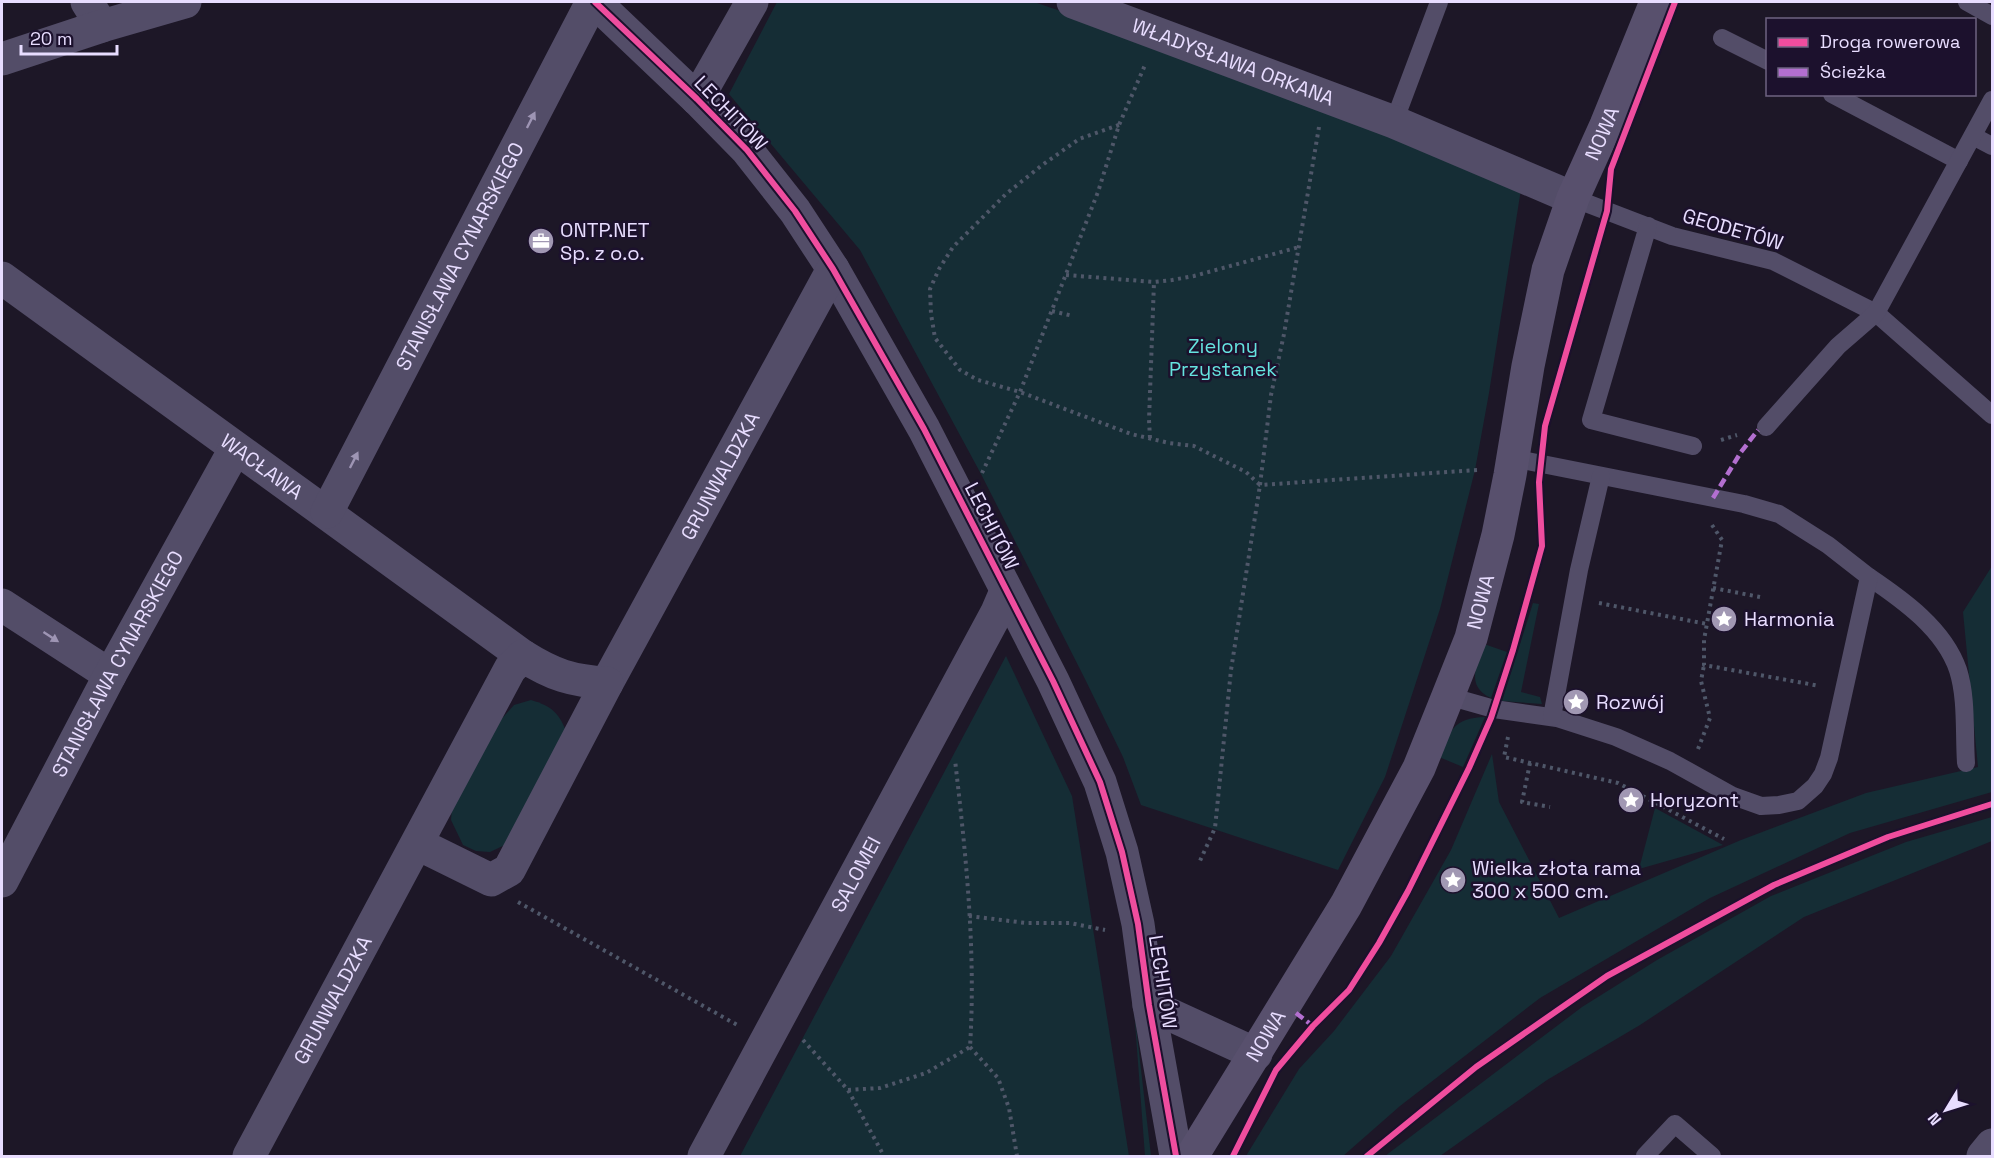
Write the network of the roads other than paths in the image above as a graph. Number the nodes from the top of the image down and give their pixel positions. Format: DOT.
graph roads {
  1 [pos="185,2"];
  2 [pos="594,2"];
  3 [pos="752,2"];
  4 [pos="1073,2"];
  5 [pos="1439,2"];
  6 [pos="1656,2"];
  7 [pos="1967,2"];
  8 [pos="95,14"];
  9 [pos="1992,16"];
  10 [pos="1722,38"];
  11 [pos="2,59"];
  12 [pos="1766,60"];
  13 [pos="1836,96"];
  14 [pos="697,99"];
  15 [pos="1992,100"];
  16 [pos="1394,122"];
  17 [pos="1973,136"];
  18 [pos="1992,146"];
  19 [pos="1959,161"];
  20 [pos="1573,198"];
  21 [pos="1648,226"];
  22 [pos="833,269"];
  23 [pos="2,278"];
  24 [pos="1876,313"];
  25 [pos="1992,415"];
  26 [pos="1766,427"];
  27 [pos="1693,446"];
  28 [pos="235,449"];
  29 [pos="1511,467"];
  30 [pos="1601,476"];
  31 [pos="327,512"];
  32 [pos="1869,577"];
  33 [pos="1006,591"];
  34 [pos="2,605"];
  35 [pos="523,656"];
  36 [pos="110,675"];
  37 [pos="608,683"];
  38 [pos="1448,696"];
  39 [pos="1552,717"];
  40 [pos="1966,762"];
  41 [pos="418,844"];
  42 [pos="2,881"];
  43 [pos="1149,1005"];
  44 [pos="1256,1054"];
  45 [pos="1992,1145"];
  46 [pos="249,1156"];
  47 [pos="704,1156"];
  48 [pos="1176,1156"];
  49 [pos="1192,1156"];
  50 [pos="1645,1156"];
  51 [pos="1712,1156"];
  52 [pos="1983,1156"];
  1 -- 8 [label="street"];
  2 -- 14 [label="street, LECHITÓW"];
  31 -- 2 [label="street, STANISŁAWA CYNARSKIEGO, one-way"];
  3 -- 14 [label="street"];
  4 -- 16 [label="street, WŁADYSŁAWA ORKANA"];
  5 -- 16 [label="lane"];
  6 -- 20 [label="street, NOWA"];
  7 -- 9 [label="lane"];
  8 -- 11 [label="street"];
  10 -- 12 [label="lane"];
  13 -- 19 [label="lane"];
  14 -- 22 [label="street, LECHITÓW"];
  15 -- 17 [label="lane"];
  16 -- 20 [label="street, WŁADYSŁAWA ORKANA"];
  17 -- 18 [label="lane"];
  17 -- 19 [label="lane"];
  19 -- 24 [label="lane"];
  20 -- 21 [label="lane, GEODETÓW"];
  20 -- 29 [label="street, NOWA"];
  21 -- 24 [label="lane, GEODETÓW"];
  21 -- 27 [label="lane"];
  22 -- 33 [label="street, LECHITÓW"];
  22 -- 37 [label="street, GRUNWALDZKA"];
  23 -- 28 [label="street, WACŁAWA"];
  24 -- 25 [label="lane, GEODETÓW"];
  24 -- 26 [label="lane"];
  28 -- 31 [label="street, WACŁAWA"];
  28 -- 36 [label="street, STANISŁAWA CYNARSKIEGO"];
  29 -- 30 [label="lane"];
  29 -- 38 [label="street, NOWA"];
  30 -- 32 [label="lane"];
  30 -- 39 [label="lane"];
  31 -- 35 [label="street, WACŁAWA"];
  32 -- 39 [label="lane"];
  32 -- 40 [label="lane"];
  33 -- 43 [label="street, LECHITÓW"];
  33 -- 47 [label="street, SALOMEI"];
  34 -- 36 [label="street, one-way"];
  35 -- 37 [label="street"];
  35 -- 41 [label="street, GRUNWALDZKA"];
  36 -- 42 [label="street, STANISŁAWA CYNARSKIEGO"];
  37 -- 41 [label="street, GRUNWALDZKA"];
  38 -- 39 [label="lane"];
  38 -- 44 [label="street, NOWA"];
  41 -- 46 [label="street, GRUNWALDZKA"];
  43 -- 44 [label="street"];
  43 -- 48 [label="street, LECHITÓW"];
  44 -- 49 [label="street, NOWA"];
  45 -- 52 [label="street"];
  50 -- 51 [label="lane"];
}
